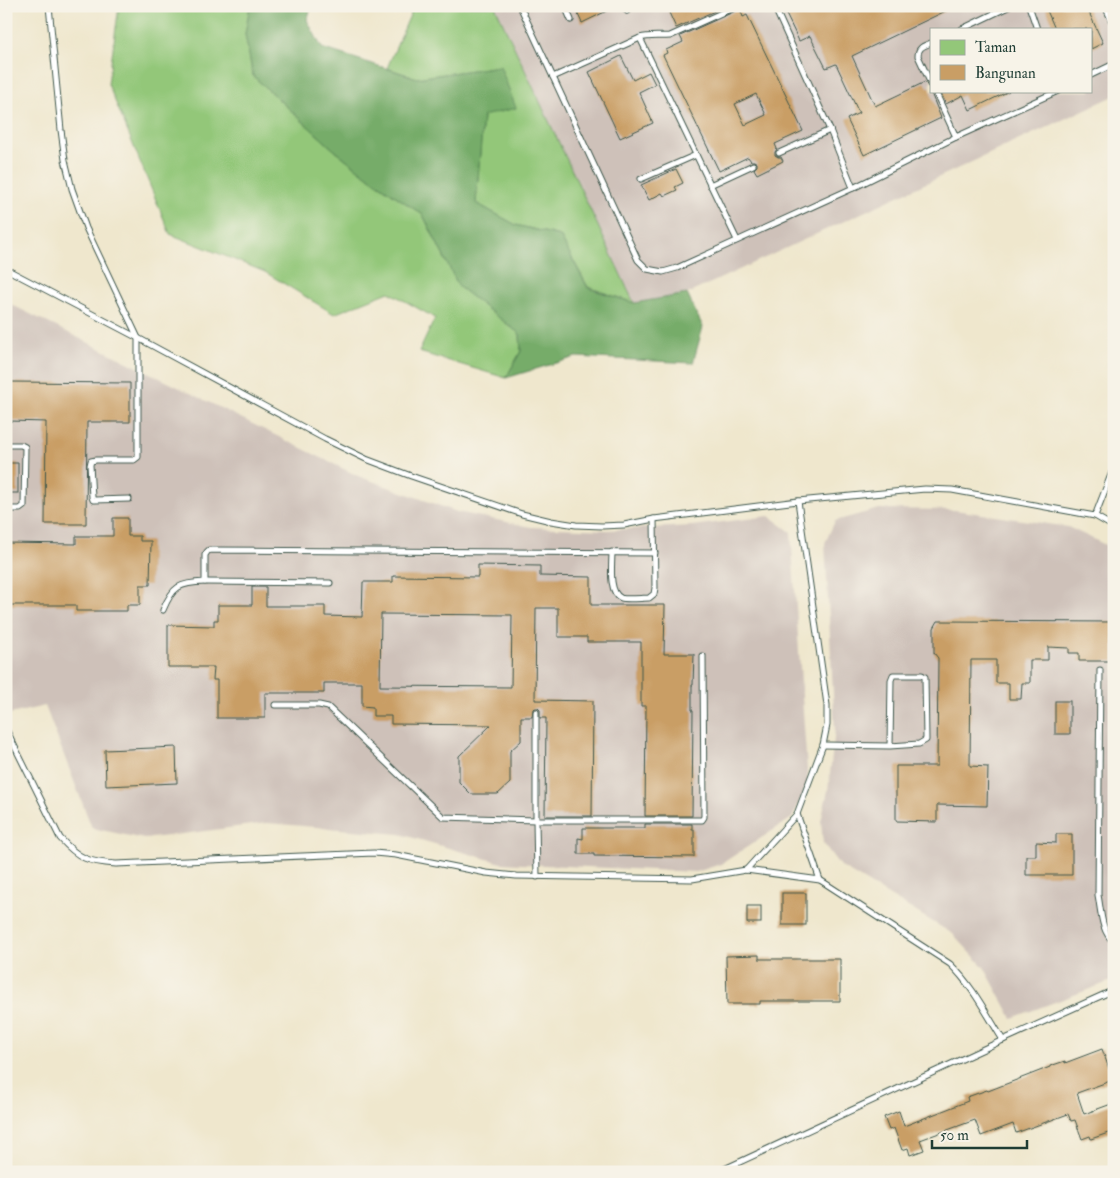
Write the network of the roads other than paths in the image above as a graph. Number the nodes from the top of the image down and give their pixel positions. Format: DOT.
graph roads {
  1 [pos="49,6"];
  2 [pos="520,6"];
  3 [pos="565,6"];
  4 [pos="736,6"];
  5 [pos="774,6"];
  6 [pos="1010,6"];
  7 [pos="1028,6"];
  8 [pos="1105,6"];
  9 [pos="571,20"];
  10 [pos="1114,26"];
  11 [pos="964,28"];
  12 [pos="1037,28"];
  13 [pos="640,38"];
  14 [pos="930,43"];
  15 [pos="1114,64"];
  16 [pos="1092,75"];
  17 [pos="553,77"];
  18 [pos="930,82"];
  19 [pos="935,92"];
  20 [pos="1056,92"];
  21 [pos="830,130"];
  22 [pos="956,137"];
  23 [pos="779,153"];
  24 [pos="696,155"];
  25 [pos="753,165"];
  26 [pos="641,179"];
  27 [pos="710,185"];
  28 [pos="853,188"];
  29 [pos="737,240"];
  30 [pos="6,269"];
  31 [pos="138,338"];
  32 [pos="6,445"];
  33 [pos="1114,467"];
  34 [pos="129,499"];
  35 [pos="798,501"];
  36 [pos="6,509"];
  37 [pos="1095,516"];
  38 [pos="654,519"];
  39 [pos="1114,527"];
  40 [pos="612,552"];
  41 [pos="655,553"];
  42 [pos="205,582"];
  43 [pos="330,583"];
  44 [pos="164,610"];
  45 [pos="703,656"];
  46 [pos="1100,670"];
  47 [pos="275,705"];
  48 [pos="536,712"];
  49 [pos="6,729"];
  50 [pos="823,745"];
  51 [pos="890,746"];
  52 [pos="797,814"];
  53 [pos="536,820"];
  54 [pos="746,870"];
  55 [pos="537,877"];
  56 [pos="820,880"];
  57 [pos="1112,941"];
  58 [pos="1114,946"];
  59 [pos="1114,990"];
  60 [pos="1003,1040"];
  61 [pos="718,1172"];
  1 -- 31 [label="lane"];
  2 -- 17 [label="lane"];
  3 -- 9 [label="lane"];
  4 -- 13 [label="lane"];
  5 -- 21 [label="lane"];
  6 -- 11 [label="lane"];
  7 -- 12 [label="lane"];
  8 -- 10 [label="lane"];
  13 -- 17 [label="lane"];
  13 -- 24 [label="lane"];
  14 -- 18 [label="lane"];
  15 -- 16 [label="lane"];
  17 -- 29 [label="lane"];
  19 -- 22 [label="lane"];
  20 -- 22 [label="lane"];
  21 -- 23 [label="lane"];
  21 -- 28 [label="lane"];
  22 -- 28 [label="lane"];
  24 -- 26 [label="lane"];
  24 -- 27 [label="lane"];
  25 -- 27 [label="lane"];
  27 -- 29 [label="lane"];
  28 -- 29 [label="lane"];
  30 -- 31 [label="lane"];
  31 -- 34 [label="lane"];
  31 -- 38 [label="lane"];
  32 -- 36 [label="lane"];
  33 -- 37 [label="lane"];
  35 -- 37 [label="lane"];
  35 -- 38 [label="lane"];
  35 -- 50 [label="lane"];
  37 -- 39 [label="lane"];
  38 -- 41 [label="lane"];
  40 -- 41 [label="lane"];
  40 -- 41 [label="lane"];
  40 -- 42 [label="lane"];
  42 -- 43 [label="lane"];
  42 -- 44 [label="lane"];
  45 -- 53 [label="lane"];
  46 -- 57 [label="lane"];
  47 -- 53 [label="lane"];
  48 -- 53 [label="lane"];
  49 -- 55 [label="lane"];
  50 -- 51 [label="lane"];
  50 -- 52 [label="lane"];
  51 -- 51 [label="lane"];
  52 -- 54 [label="lane"];
  52 -- 56 [label="lane"];
  53 -- 55 [label="lane"];
  54 -- 55 [label="lane"];
  54 -- 56 [label="lane"];
  56 -- 60 [label="lane"];
  57 -- 58 [label="lane"];
  59 -- 60 [label="lane"];
  60 -- 61 [label="lane"];
}
